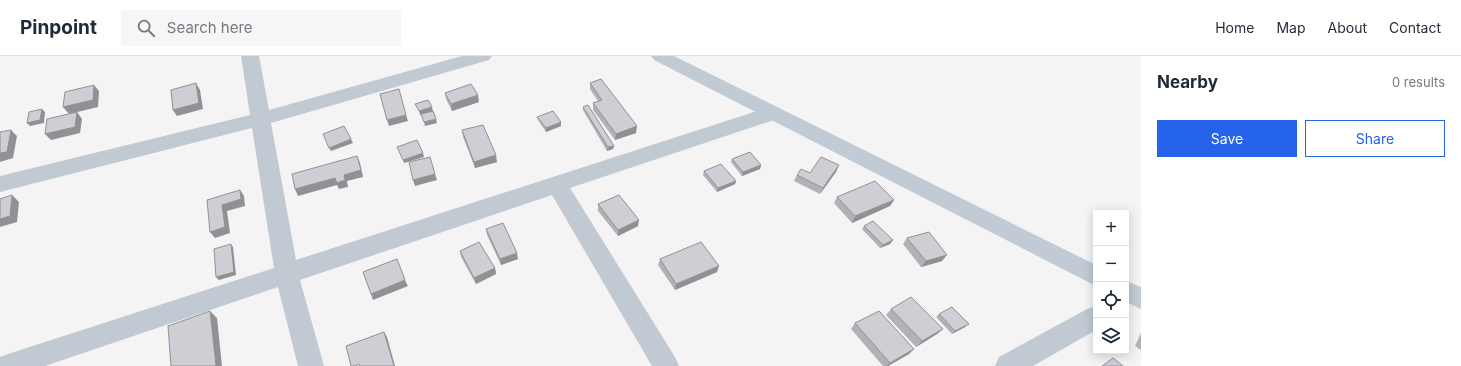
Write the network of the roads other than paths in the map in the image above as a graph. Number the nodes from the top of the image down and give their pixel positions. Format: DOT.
graph roads {
  1 [pos="250,56"];
  2 [pos="482,56"];
  3 [pos="660,56"];
  4 [pos="773,113"];
  5 [pos="261,119"];
  6 [pos="0,184"];
  7 [pos="557,185"];
  8 [pos="287,274"];
  9 [pos="1093,274"];
  10 [pos="1094,318"];
  11 [pos="1022,363"];
  12 [pos="8,366"];
  13 [pos="311,366"];
  14 [pos="666,366"];
  1 -- 5 [label="street"];
  2 -- 5 [label="street"];
  3 -- 4 [label="street"];
  4 -- 7 [label="street"];
  4 -- 9 [label="street"];
  5 -- 6 [label="street"];
  5 -- 8 [label="street"];
  7 -- 8 [label="street"];
  7 -- 14 [label="street"];
  8 -- 12 [label="street"];
  8 -- 13 [label="street"];
  10 -- 11 [label="street"];
}
